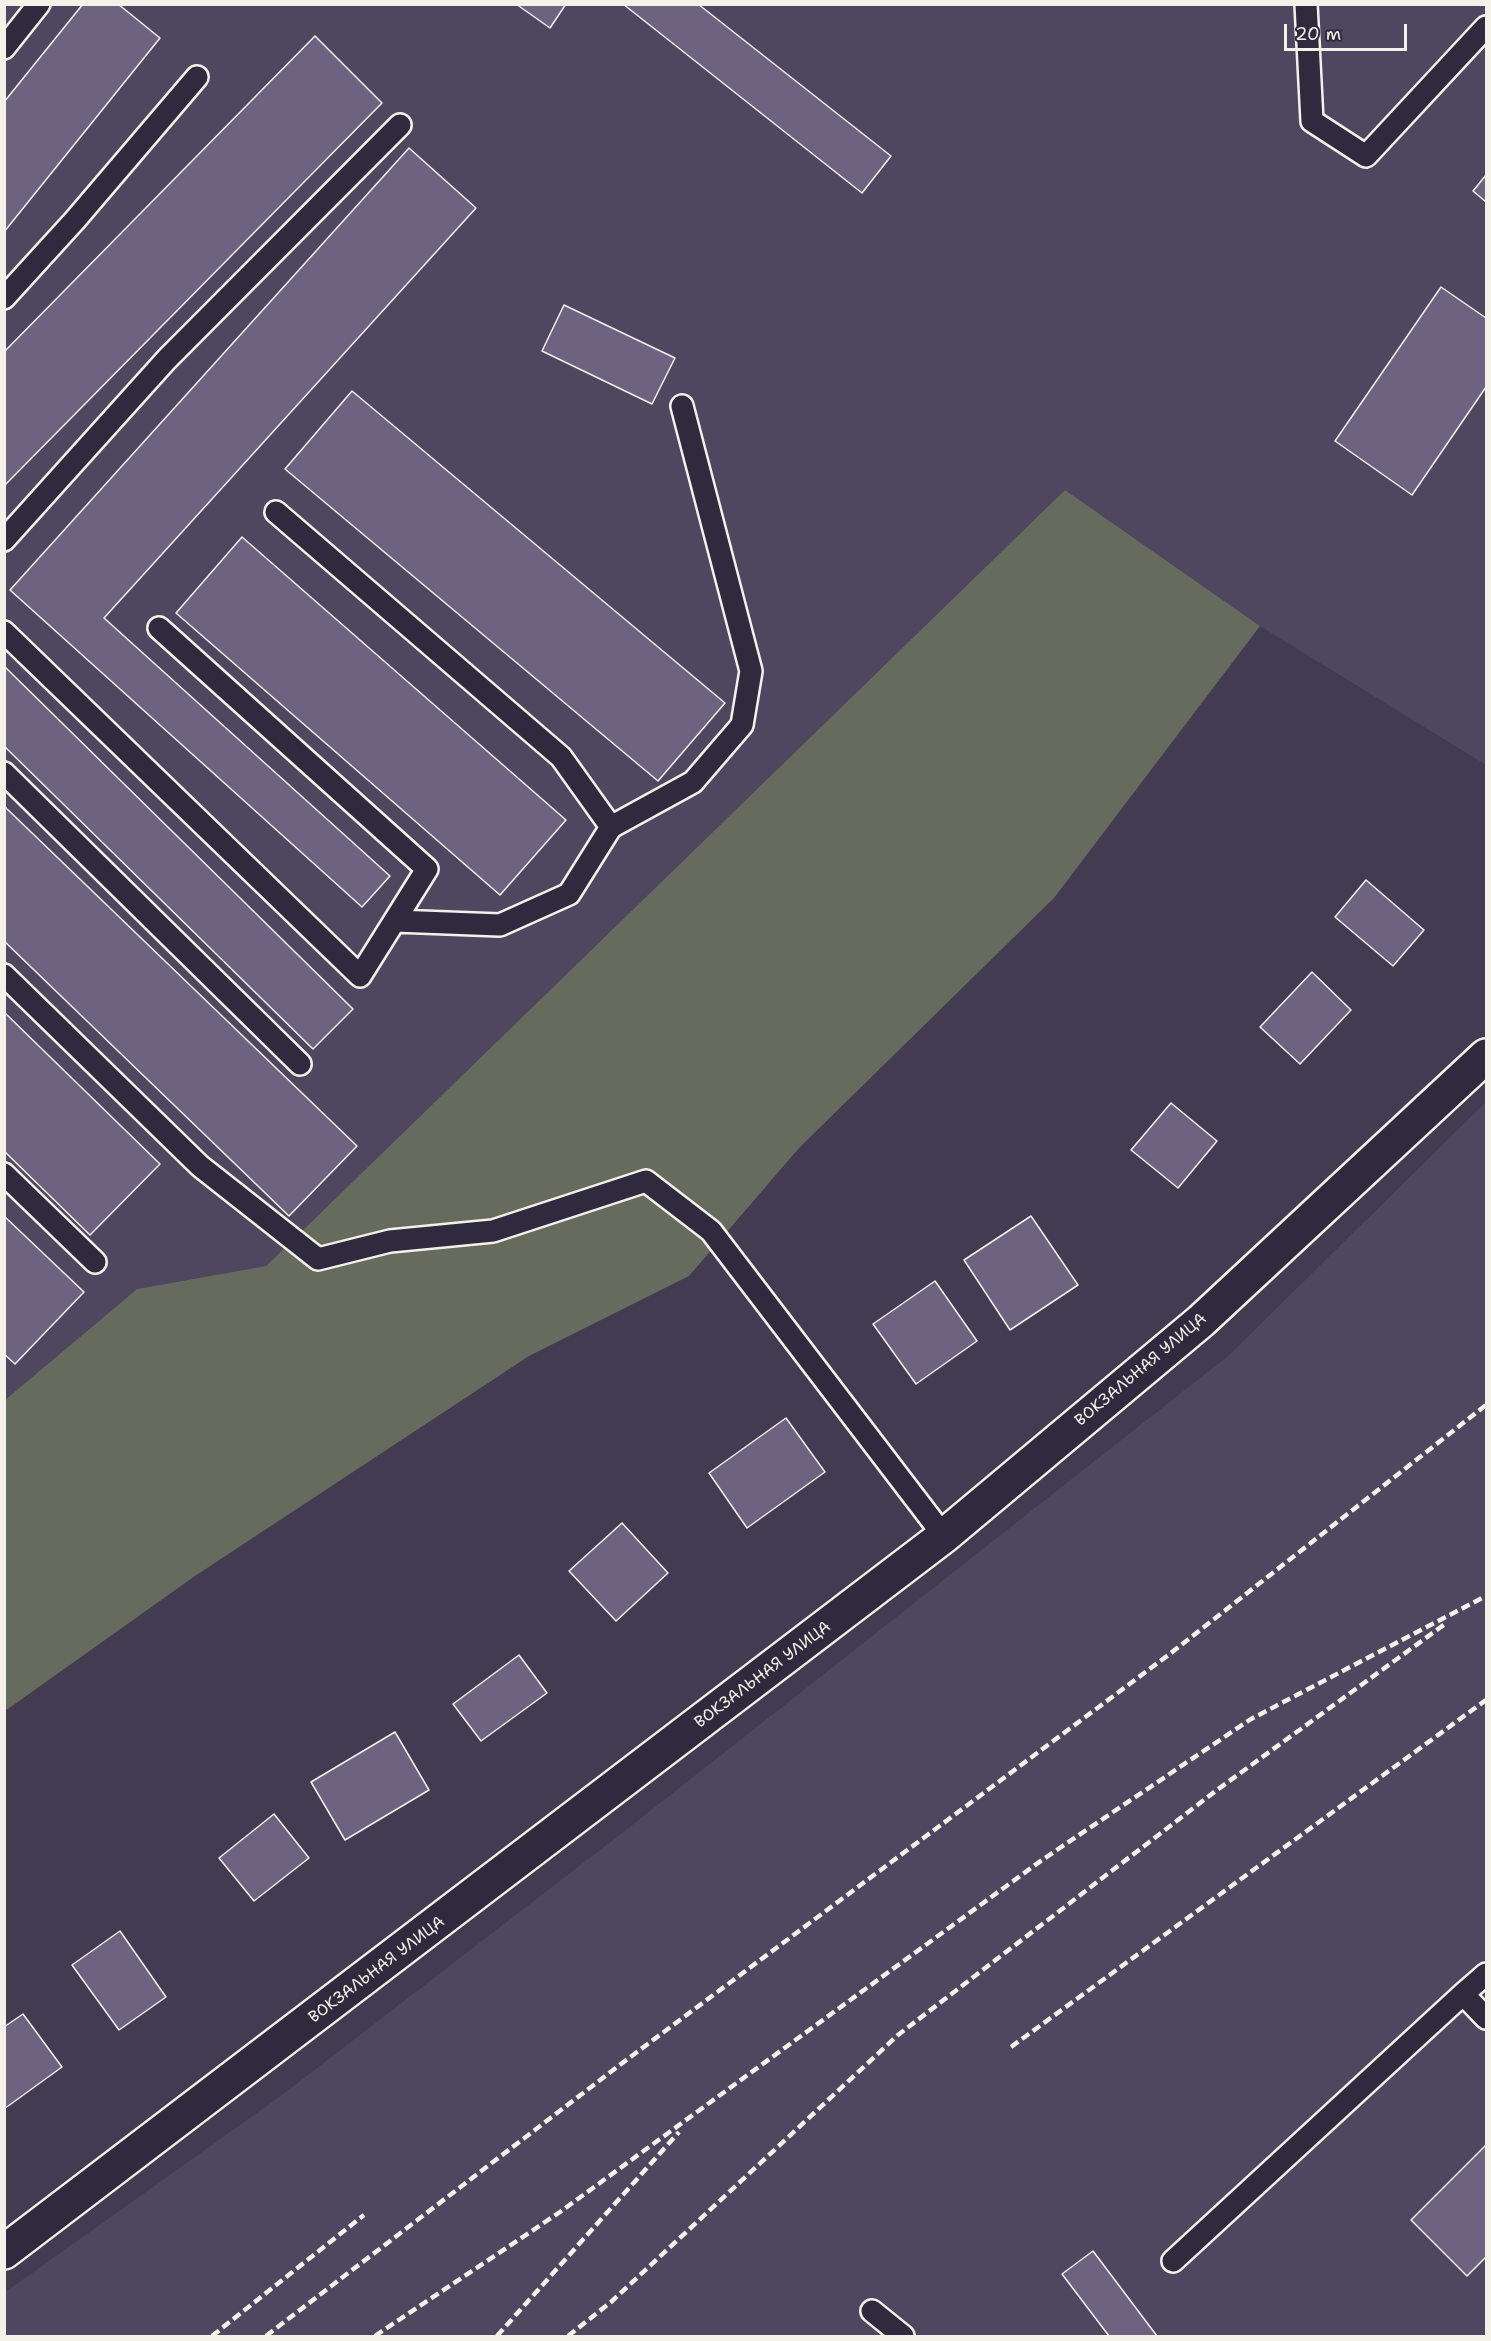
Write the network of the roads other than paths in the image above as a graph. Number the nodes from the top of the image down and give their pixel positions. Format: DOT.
graph roads {
  1 [pos="39,4"];
  2 [pos="1305,4"];
  3 [pos="1486,27"];
  4 [pos="4,48"];
  5 [pos="197,77"];
  6 [pos="400,125"];
  7 [pos="4,298"];
  8 [pos="682,406"];
  9 [pos="276,512"];
  10 [pos="4,540"];
  11 [pos="159,628"];
  12 [pos="4,632"];
  13 [pos="4,773"];
  14 [pos="611,827"];
  15 [pos="395,921"];
  16 [pos="4,975"];
  17 [pos="1486,1056"];
  18 [pos="300,1064"];
  19 [pos="4,1174"];
  20 [pos="95,1262"];
  21 [pos="944,1536"];
  22 [pos="1486,1974"];
  23 [pos="1463,1994"];
  24 [pos="1486,2018"];
  25 [pos="4,2252"];
  26 [pos="1173,2261"];
  27 [pos="872,2311"];
  28 [pos="903,2337"];
  1 -- 4 [label="lane"];
  2 -- 3 [label="lane"];
  5 -- 7 [label="lane"];
  6 -- 10 [label="lane"];
  8 -- 14 [label="lane"];
  9 -- 14 [label="lane"];
  11 -- 15 [label="lane"];
  12 -- 15 [label="lane"];
  13 -- 18 [label="lane"];
  14 -- 15 [label="lane"];
  16 -- 21 [label="lane"];
  17 -- 21 [label="street, ВОКЗАЛЬНАЯ УЛИЦА"];
  19 -- 20 [label="lane"];
  21 -- 25 [label="street, ВОКЗАЛЬНАЯ УЛИЦА"];
  22 -- 23 [label="lane"];
  23 -- 24 [label="lane"];
  23 -- 26 [label="lane"];
  27 -- 28 [label="lane"];
}
